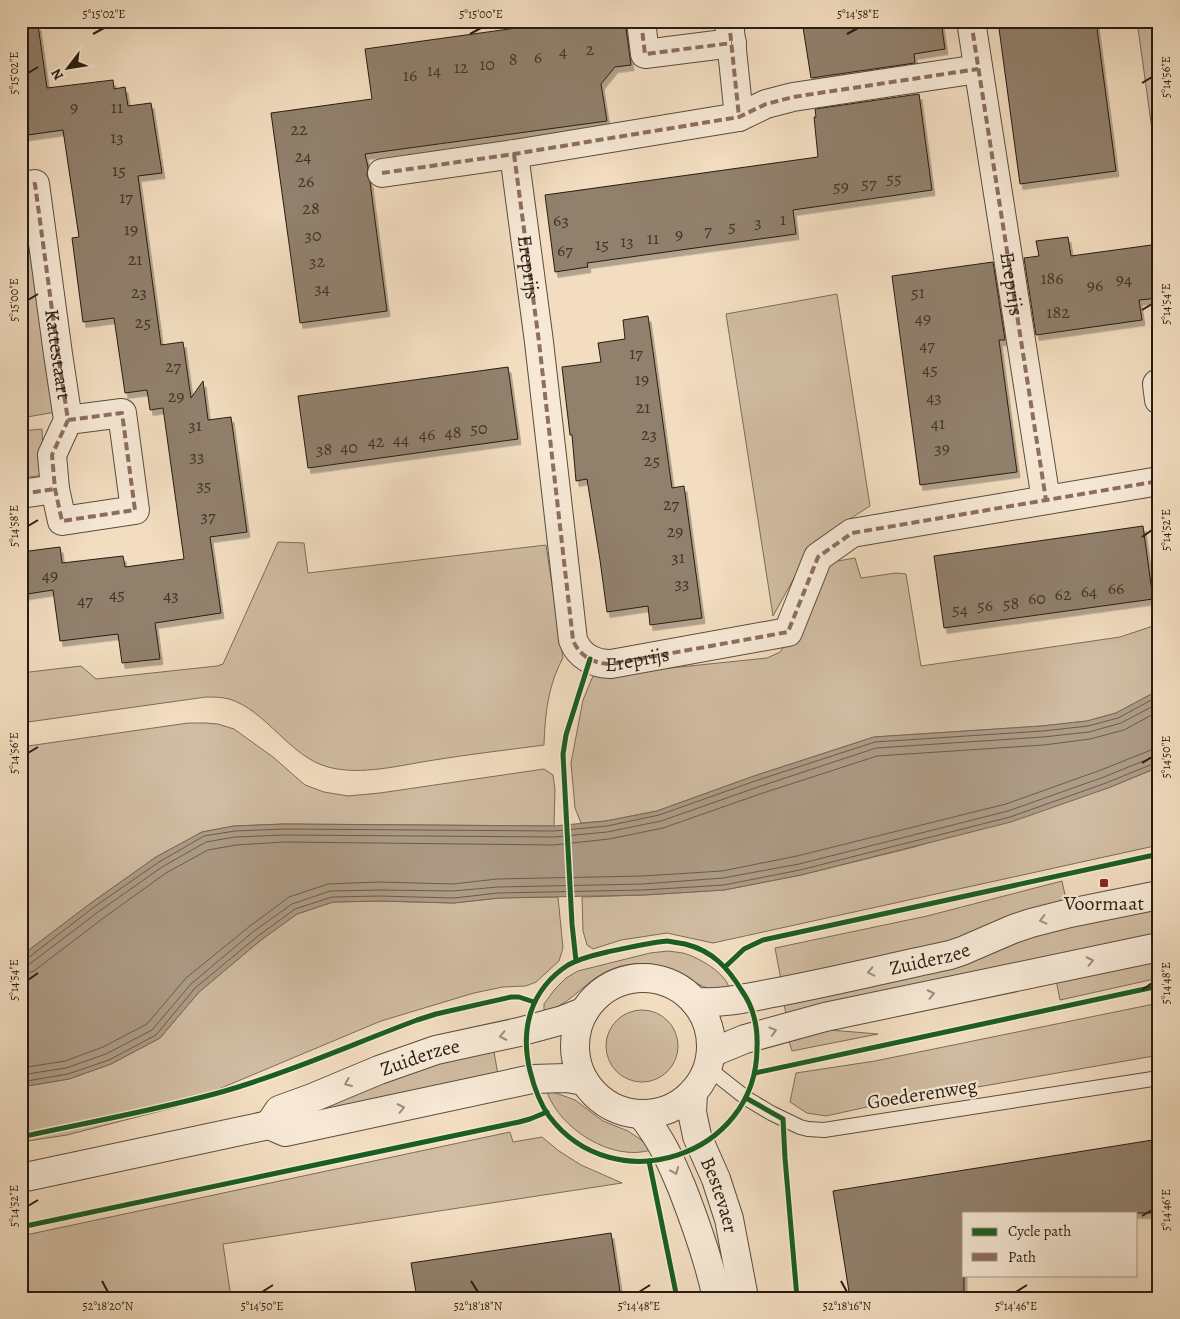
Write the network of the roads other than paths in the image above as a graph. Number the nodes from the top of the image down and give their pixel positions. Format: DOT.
graph roads {
  1 [pos="641,21"];
  2 [pos="971,21"];
  3 [pos="730,32"];
  4 [pos="978,69"];
  5 [pos="739,117"];
  6 [pos="514,154"];
  7 [pos="382,173"];
  8 [pos="21,186"];
  9 [pos="68,420"];
  10 [pos="1159,481"];
  11 [pos="55,489"];
  12 [pos="21,494"];
  13 [pos="1046,500"];
  14 [pos="1159,895"];
  15 [pos="1159,947"];
  16 [pos="695,1002"];
  17 [pos="583,1012"];
  18 [pos="709,1061"];
  19 [pos="1159,1078"];
  20 [pos="584,1082"];
  21 [pos="693,1092"];
  22 [pos="641,1114"];
  23 [pos="269,1126"];
  24 [pos="21,1178"];
  25 [pos="717,1298"];
  26 [pos="744,1298"];
  1 -- 3 [label="street"];
  2 -- 4 [label="street, Ereprijs"];
  3 -- 5 [label="street"];
  4 -- 5 [label="street"];
  4 -- 13 [label="street, Ereprijs"];
  5 -- 6 [label="street"];
  6 -- 7 [label="street"];
  6 -- 13 [label="street, Ereprijs"];
  8 -- 9 [label="street, Kattestaart"];
  9 -- 11 [label="street, Kattestaart"];
  9 -- 11 [label="street, Kattestaart"];
  10 -- 13 [label="street, Ereprijs"];
  11 -- 12 [label="street"];
  14 -- 16 [label="street, Zuiderzee, one-way"];
  18 -- 15 [label="street, Zuiderzee, one-way"];
  16 -- 17 [label="street"];
  16 -- 18 [label="street"];
  17 -- 20 [label="street"];
  17 -- 23 [label="street, Zuiderzee, one-way"];
  18 -- 19 [label="lane, Goederenweg"];
  18 -- 21 [label="street"];
  20 -- 22 [label="street"];
  23 -- 20 [label="street, Zuiderzee, one-way"];
  21 -- 22 [label="street"];
  21 -- 26 [label="street, Bestevaer"];
  22 -- 25 [label="street, Bestevaer, one-way"];
  23 -- 24 [label="street, Zuiderzee"];
}
